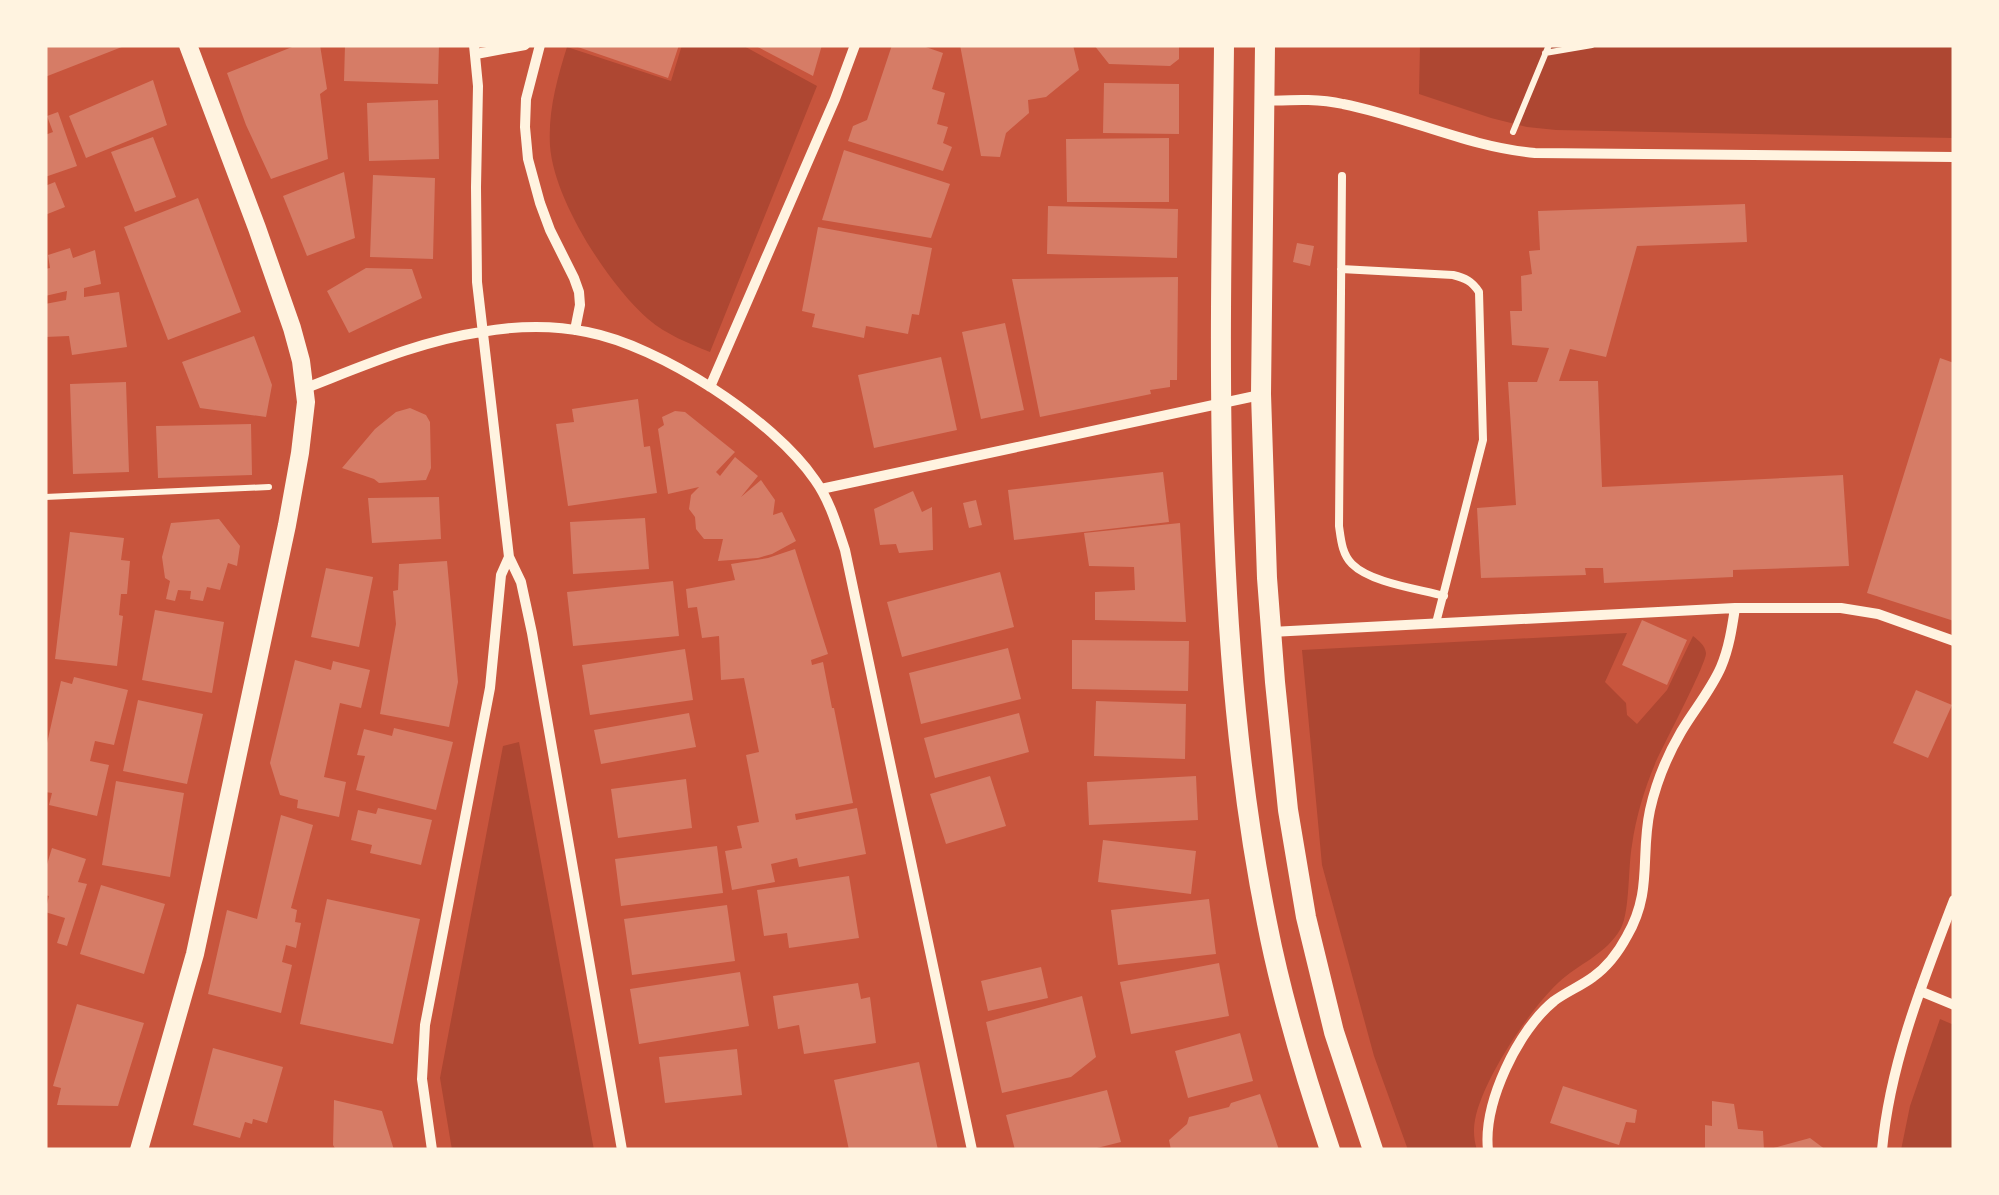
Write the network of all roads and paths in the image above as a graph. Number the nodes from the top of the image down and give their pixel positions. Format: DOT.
graph roads {
  1 [pos="188,45"];
  2 [pos="525,45"];
  3 [pos="540,45"];
  4 [pos="855,45"];
  5 [pos="1224,45"];
  6 [pos="1265,45"];
  7 [pos="1592,45"];
  8 [pos="475,49"];
  9 [pos="1547,49"];
  10 [pos="1264,101"];
  11 [pos="1506,150"];
  12 [pos="1954,157"];
  13 [pos="1342,176"];
  14 [pos="1340,269"];
  15 [pos="576,330"];
  16 [pos="482,331"];
  17 [pos="710,387"];
  18 [pos="306,388"];
  19 [pos="1261,394"];
  20 [pos="1221,402"];
  21 [pos="294,486"];
  22 [pos="821,488"];
  23 [pos="45,497"];
  24 [pos="509,556"];
  25 [pos="1444,596"];
  26 [pos="1735,608"];
  27 [pos="1436,623"];
  28 [pos="1270,632"];
  29 [pos="1954,641"];
  30 [pos="1954,900"];
  31 [pos="1920,990"];
  32 [pos="1954,1005"];
  33 [pos="140,1150"];
  34 [pos="432,1150"];
  35 [pos="622,1150"];
  36 [pos="972,1150"];
  37 [pos="1330,1150"];
  38 [pos="1373,1150"];
  39 [pos="1488,1150"];
  40 [pos="1882,1150"];
  1 -- 18 [label="street"];
  2 -- 8 [label="street"];
  3 -- 15 [label="street"];
  4 -- 17 [label="street"];
  5 -- 20 [label="main road"];
  6 -- 10 [label="main road"];
  7 -- 9 [label="path"];
  8 -- 16 [label="street"];
  9 -- 11 [label="path"];
  10 -- 11 [label="street"];
  10 -- 19 [label="main road"];
  11 -- 12 [label="street"];
  13 -- 14 [label="lane"];
  14 -- 25 [label="lane"];
  14 -- 25 [label="lane"];
  15 -- 16 [label="street"];
  15 -- 17 [label="street"];
  16 -- 18 [label="street"];
  16 -- 24 [label="street"];
  17 -- 22 [label="street"];
  18 -- 21 [label="street"];
  19 -- 20 [label="street"];
  19 -- 28 [label="main road"];
  20 -- 22 [label="street"];
  20 -- 37 [label="main road"];
  21 -- 23 [label="path"];
  21 -- 33 [label="street"];
  22 -- 36 [label="street"];
  24 -- 34 [label="street"];
  24 -- 35 [label="street"];
  25 -- 27 [label="lane"];
  26 -- 27 [label="street"];
  26 -- 29 [label="street"];
  26 -- 39 [label="street"];
  27 -- 28 [label="street"];
  28 -- 38 [label="main road"];
  30 -- 31 [label="street"];
  31 -- 32 [label="street"];
  31 -- 40 [label="street"];
}
